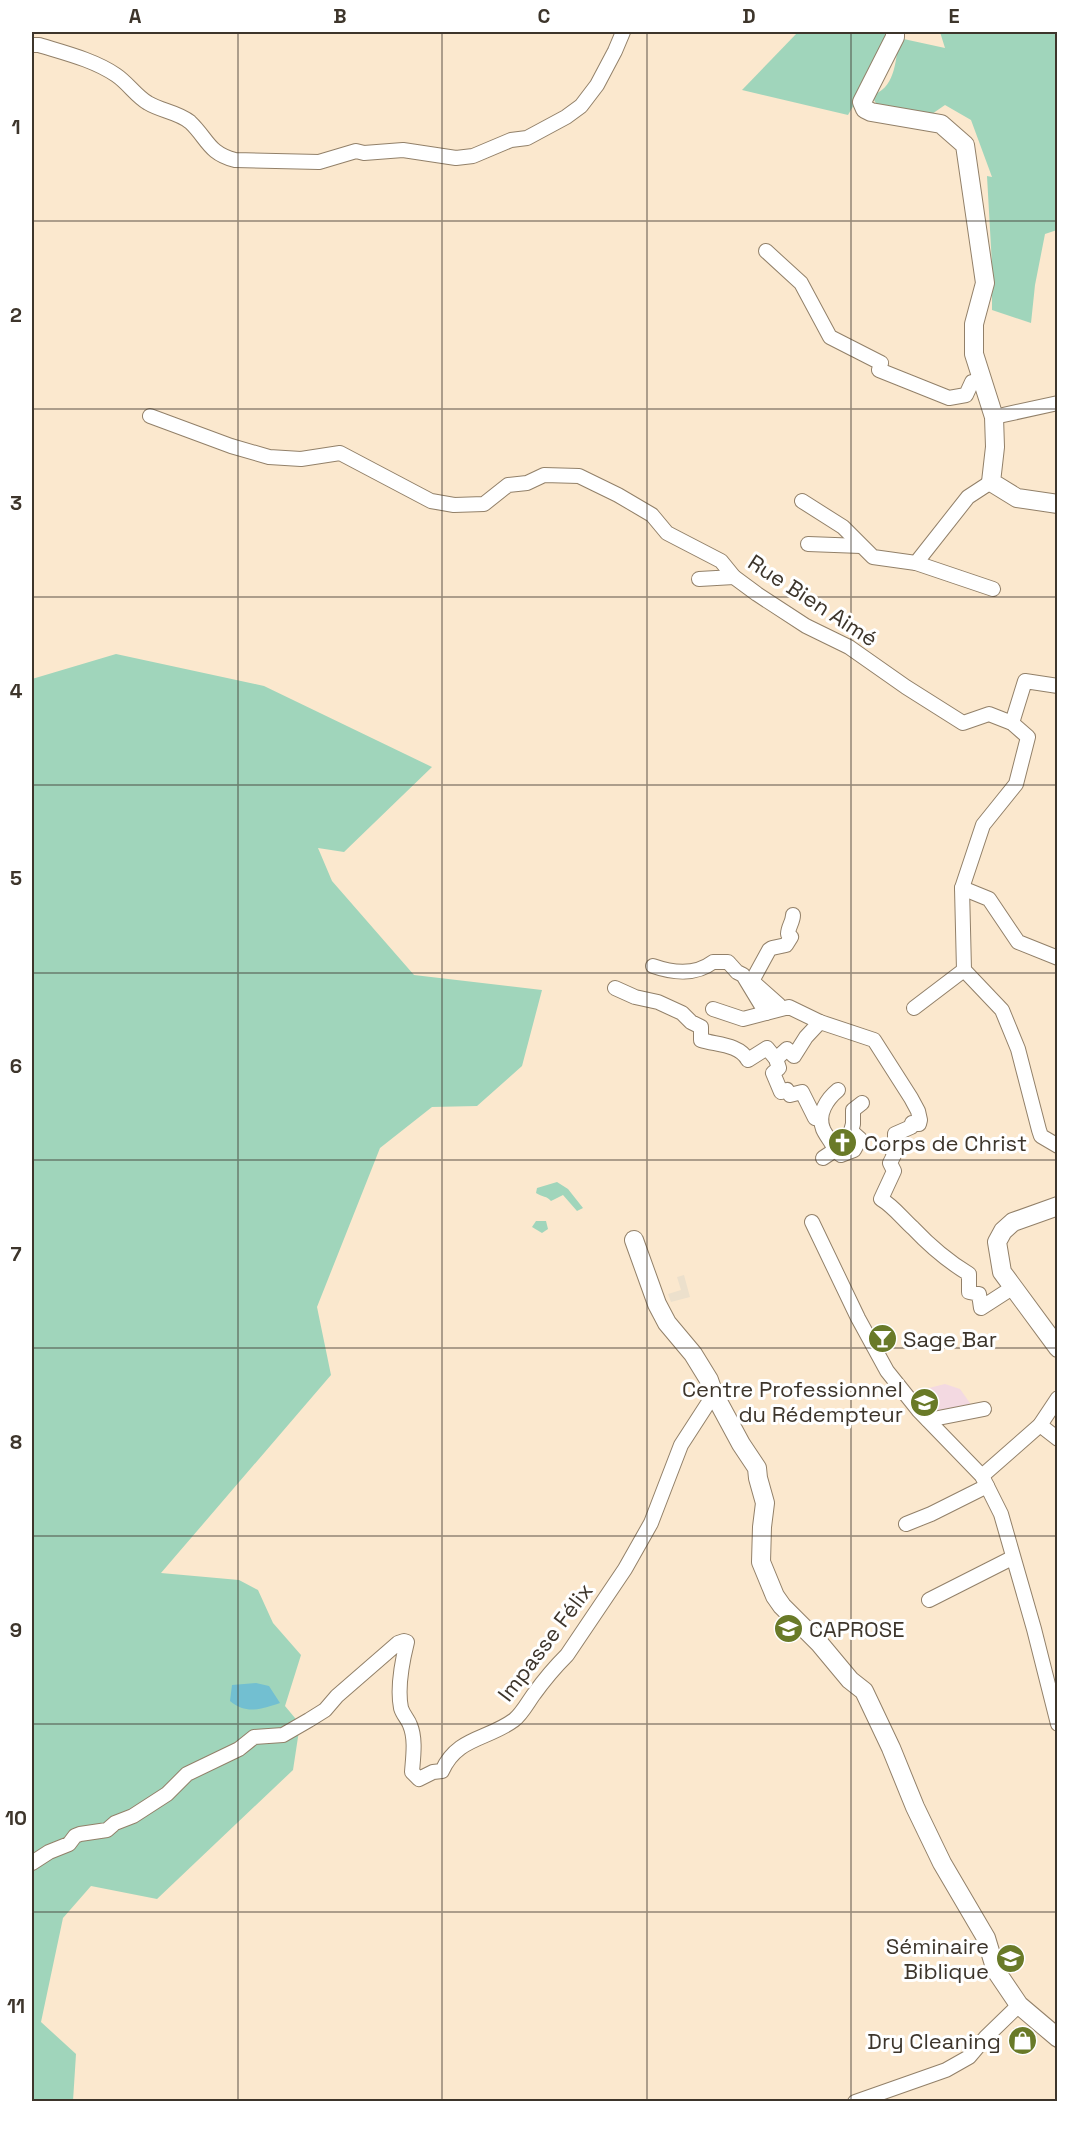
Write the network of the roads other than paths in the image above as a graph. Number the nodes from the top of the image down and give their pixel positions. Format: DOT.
graph roads {
  1 [pos="623,32"];
  2 [pos="895,32"];
  3 [pos="32,45"];
  4 [pos="766,251"];
  5 [pos="984,381"];
  6 [pos="1058,403"];
  7 [pos="150,416"];
  8 [pos="994,417"];
  9 [pos="991,482"];
  10 [pos="802,501"];
  11 [pos="1058,504"];
  12 [pos="808,544"];
  13 [pos="861,546"];
  14 [pos="916,563"];
  15 [pos="734,577"];
  16 [pos="699,579"];
  17 [pos="993,589"];
  18 [pos="1058,686"];
  19 [pos="1012,723"];
  20 [pos="962,888"];
  21 [pos="793,915"];
  22 [pos="1058,958"];
  23 [pos="653,966"];
  24 [pos="964,970"];
  25 [pos="615,988"];
  26 [pos="914,1008"];
  27 [pos="713,1010"];
  28 [pos="772,1011"];
  29 [pos="820,1022"];
  30 [pos="776,1059"];
  31 [pos="838,1090"];
  32 [pos="862,1103"];
  33 [pos="820,1116"];
  34 [pos="1058,1146"];
  35 [pos="835,1150"];
  36 [pos="823,1158"];
  37 [pos="1058,1206"];
  38 [pos="812,1222"];
  39 [pos="634,1240"];
  40 [pos="1012,1288"];
  41 [pos="1058,1348"];
  42 [pos="714,1394"];
  43 [pos="1058,1398"];
  44 [pos="984,1409"];
  45 [pos="928,1420"];
  46 [pos="1040,1425"];
  47 [pos="1058,1439"];
  48 [pos="984,1481"];
  49 [pos="906,1524"];
  50 [pos="1012,1558"];
  51 [pos="929,1600"];
  52 [pos="1058,1724"];
  53 [pos="32,1863"];
  54 [pos="1019,2005"];
  55 [pos="1058,2038"];
  56 [pos="855,2102"];
  1 -- 3 [label="street"];
  2 -- 5 [label="street"];
  4 -- 5 [label="street"];
  5 -- 8 [label="street"];
  6 -- 8 [label="street"];
  7 -- 15 [label="street, Rue Bien Aimé"];
  8 -- 9 [label="street"];
  9 -- 11 [label="street"];
  9 -- 14 [label="street"];
  10 -- 13 [label="street"];
  12 -- 13 [label="street"];
  13 -- 14 [label="street"];
  14 -- 17 [label="street"];
  15 -- 16 [label="street"];
  15 -- 19 [label="street, Rue Bien Aimé"];
  18 -- 19 [label="street"];
  19 -- 20 [label="street"];
  20 -- 22 [label="street"];
  20 -- 24 [label="street"];
  21 -- 28 [label="street"];
  23 -- 28 [label="street"];
  24 -- 26 [label="street"];
  24 -- 34 [label="street"];
  25 -- 30 [label="street"];
  27 -- 28 [label="street"];
  28 -- 29 [label="street"];
  29 -- 30 [label="street"];
  29 -- 40 [label="street"];
  30 -- 33 [label="street"];
  31 -- 33 [label="street"];
  32 -- 35 [label="street"];
  33 -- 35 [label="street"];
  35 -- 36 [label="street"];
  37 -- 40 [label="street"];
  38 -- 45 [label="street"];
  39 -- 42 [label="street"];
  40 -- 41 [label="street"];
  42 -- 53 [label="street, Impasse Félix"];
  42 -- 54 [label="street"];
  43 -- 46 [label="street"];
  44 -- 45 [label="street"];
  45 -- 48 [label="street"];
  46 -- 47 [label="street"];
  46 -- 48 [label="street"];
  48 -- 49 [label="street"];
  48 -- 50 [label="street"];
  50 -- 51 [label="street"];
  50 -- 52 [label="street"];
  54 -- 55 [label="street"];
  54 -- 56 [label="street"];
}
